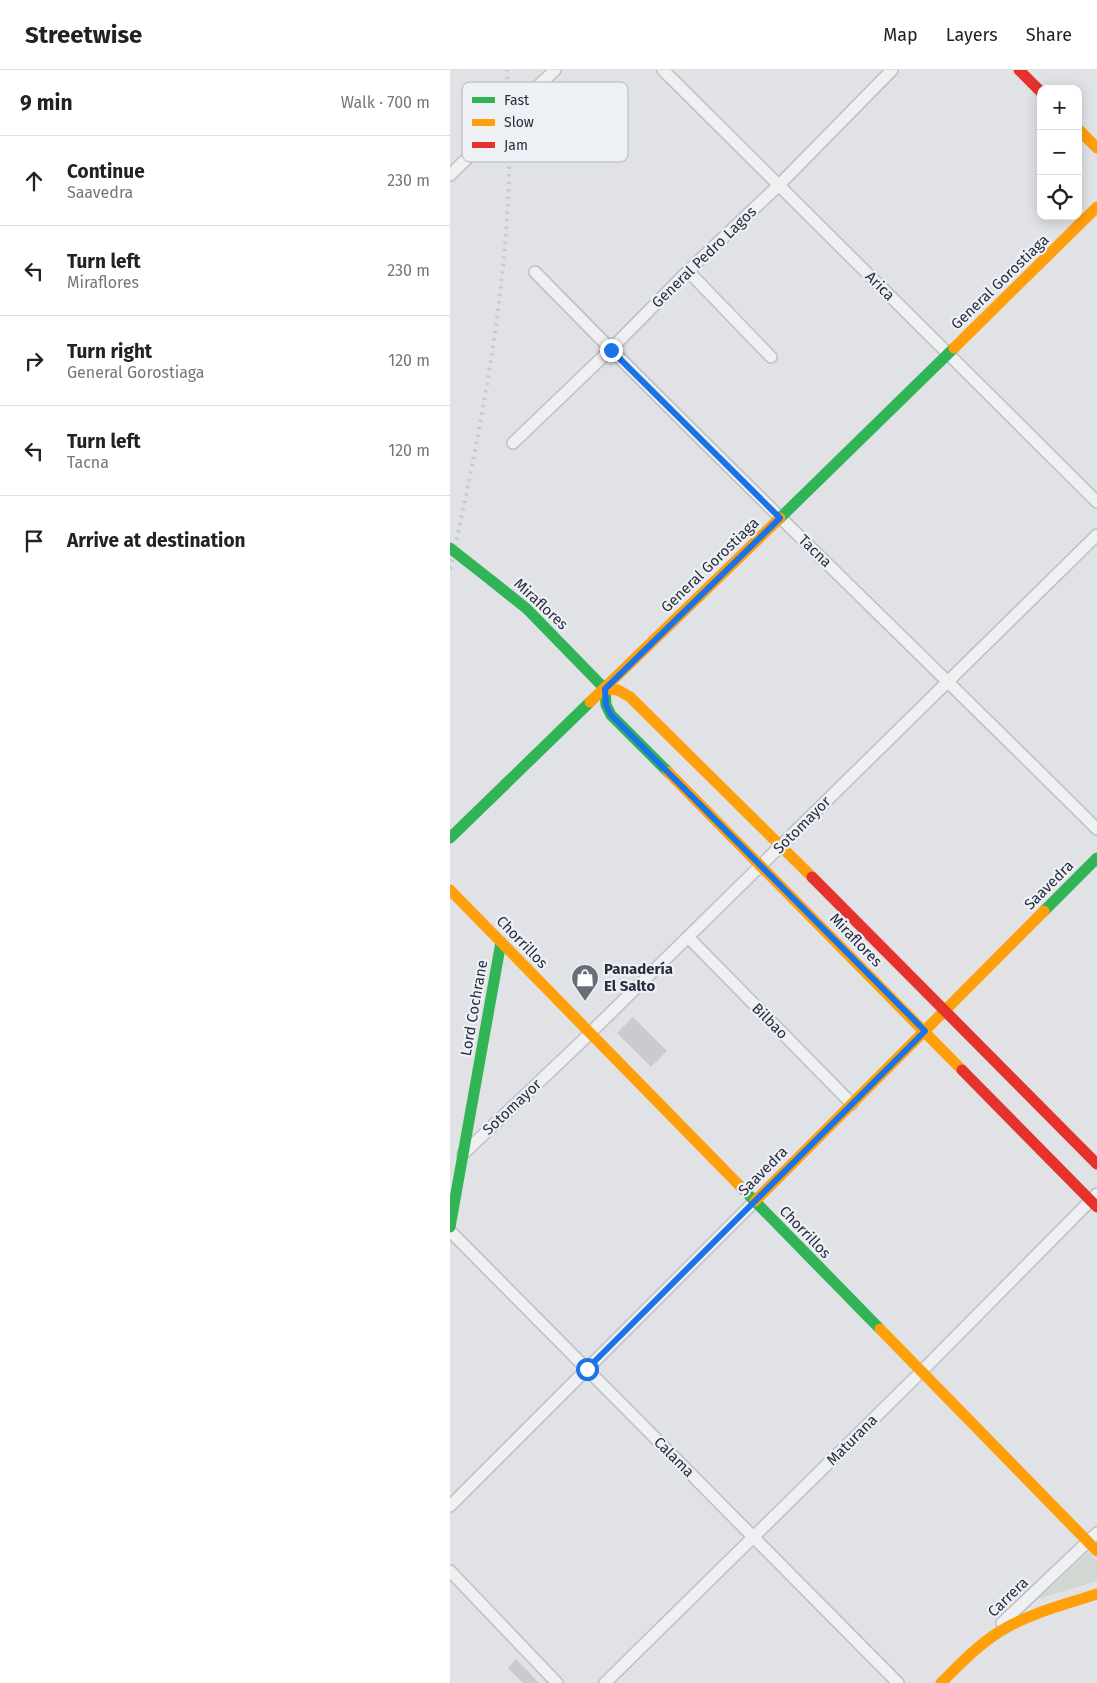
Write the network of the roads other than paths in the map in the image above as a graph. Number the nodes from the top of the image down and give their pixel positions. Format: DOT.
graph roads {
  1 [pos="554,70"];
  2 [pos="663,70"];
  3 [pos="892,70"];
  4 [pos="1019,70"];
  5 [pos="542,82"];
  6 [pos="1037,88"];
  7 [pos="1079,130"];
  8 [pos="1097,148"];
  9 [pos="463,162"];
  10 [pos="450,175"];
  11 [pos="779,185"];
  12 [pos="1097,207"];
  13 [pos="688,271"];
  14 [pos="535,272"];
  15 [pos="611,350"];
  16 [pos="948,354"];
  17 [pos="771,358"];
  18 [pos="514,443"];
  19 [pos="1097,502"];
  20 [pos="780,518"];
  21 [pos="1097,535"];
  22 [pos="450,548"];
  23 [pos="948,681"];
  24 [pos="605,689"];
  25 [pos="1097,829"];
  26 [pos="450,838"];
  27 [pos="781,846"];
  28 [pos="1097,858"];
  29 [pos="762,865"];
  30 [pos="450,890"];
  31 [pos="688,937"];
  32 [pos="501,942"];
  33 [pos="945,1010"];
  34 [pos="925,1031"];
  35 [pos="590,1033"];
  36 [pos="852,1104"];
  37 [pos="463,1154"];
  38 [pos="1097,1164"];
  39 [pos="754,1201"];
  40 [pos="1095,1201"];
  41 [pos="450,1229"];
  42 [pos="587,1369"];
  43 [pos="921,1372"];
  44 [pos="450,1506"];
  45 [pos="1097,1533"];
  46 [pos="754,1537"];
  47 [pos="1088,1542"];
  48 [pos="1097,1551"];
  49 [pos="450,1571"];
  50 [pos="1097,1594"];
  51 [pos="974,1650"];
  52 [pos="557,1683"];
  53 [pos="605,1683"];
  54 [pos="898,1683"];
  55 [pos="941,1683"];
  1 -- 5 [label="street"];
  2 -- 11 [label="street, Arica"];
  3 -- 11 [label="street, General Pedro Lagos"];
  4 -- 6 [label="main road"];
  7 -- 8 [label="main road"];
  9 -- 10 [label="street"];
  11 -- 13 [label="street, General Pedro Lagos"];
  11 -- 16 [label="street, Arica"];
  12 -- 16 [label="main road, General Gorostiaga"];
  13 -- 15 [label="street, General Pedro Lagos"];
  13 -- 17 [label="street"];
  14 -- 15 [label="street, Tacna"];
  15 -- 18 [label="street, General Pedro Lagos"];
  15 -- 20 [label="street, Tacna"];
  16 -- 19 [label="street, Arica"];
  16 -- 20 [label="main road, General Gorostiaga"];
  20 -- 23 [label="street, Tacna"];
  20 -- 24 [label="main road, General Gorostiaga"];
  21 -- 23 [label="street, Sotomayor"];
  22 -- 24 [label="main road, Miraflores, bridge"];
  23 -- 25 [label="street, Tacna"];
  23 -- 27 [label="street, Sotomayor"];
  24 -- 26 [label="main road, General Gorostiaga"];
  24 -- 27 [label="main road, Miraflores"];
  24 -- 29 [label="main road, Miraflores"];
  27 -- 29 [label="street, Sotomayor"];
  27 -- 33 [label="main road, Miraflores"];
  28 -- 33 [label="main road, Saavedra"];
  29 -- 31 [label="street, Sotomayor"];
  29 -- 34 [label="main road, Miraflores"];
  30 -- 32 [label="main road, Chorrillos"];
  31 -- 35 [label="street, Sotomayor"];
  31 -- 36 [label="street, Bilbao"];
  32 -- 35 [label="main road, Chorrillos"];
  32 -- 37 [label="main road, Lord Cochrane"];
  33 -- 34 [label="main road, Saavedra"];
  33 -- 38 [label="main road, Miraflores"];
  34 -- 36 [label="main road, Saavedra"];
  34 -- 40 [label="main road, Miraflores"];
  35 -- 37 [label="street, Sotomayor"];
  35 -- 39 [label="main road, Chorrillos"];
  36 -- 39 [label="main road, Saavedra"];
  37 -- 41 [label="main road, Lord Cochrane"];
  39 -- 42 [label="street, Saavedra"];
  39 -- 43 [label="main road, Chorrillos"];
  40 -- 43 [label="street, Maturana"];
  41 -- 42 [label="street, Calama"];
  42 -- 44 [label="street, Saavedra"];
  42 -- 46 [label="street, Calama"];
  43 -- 46 [label="street, Maturana"];
  43 -- 47 [label="main road, Chorrillos"];
  45 -- 47 [label="street, Carrera"];
  46 -- 53 [label="street, Maturana"];
  46 -- 54 [label="street, Calama"];
  47 -- 48 [label="main road, Chorrillos"];
  47 -- 51 [label="street, Carrera"];
  49 -- 52 [label="street"];
  50 -- 51 [label="main road"];
  51 -- 55 [label="main road, Carrera"];
}
